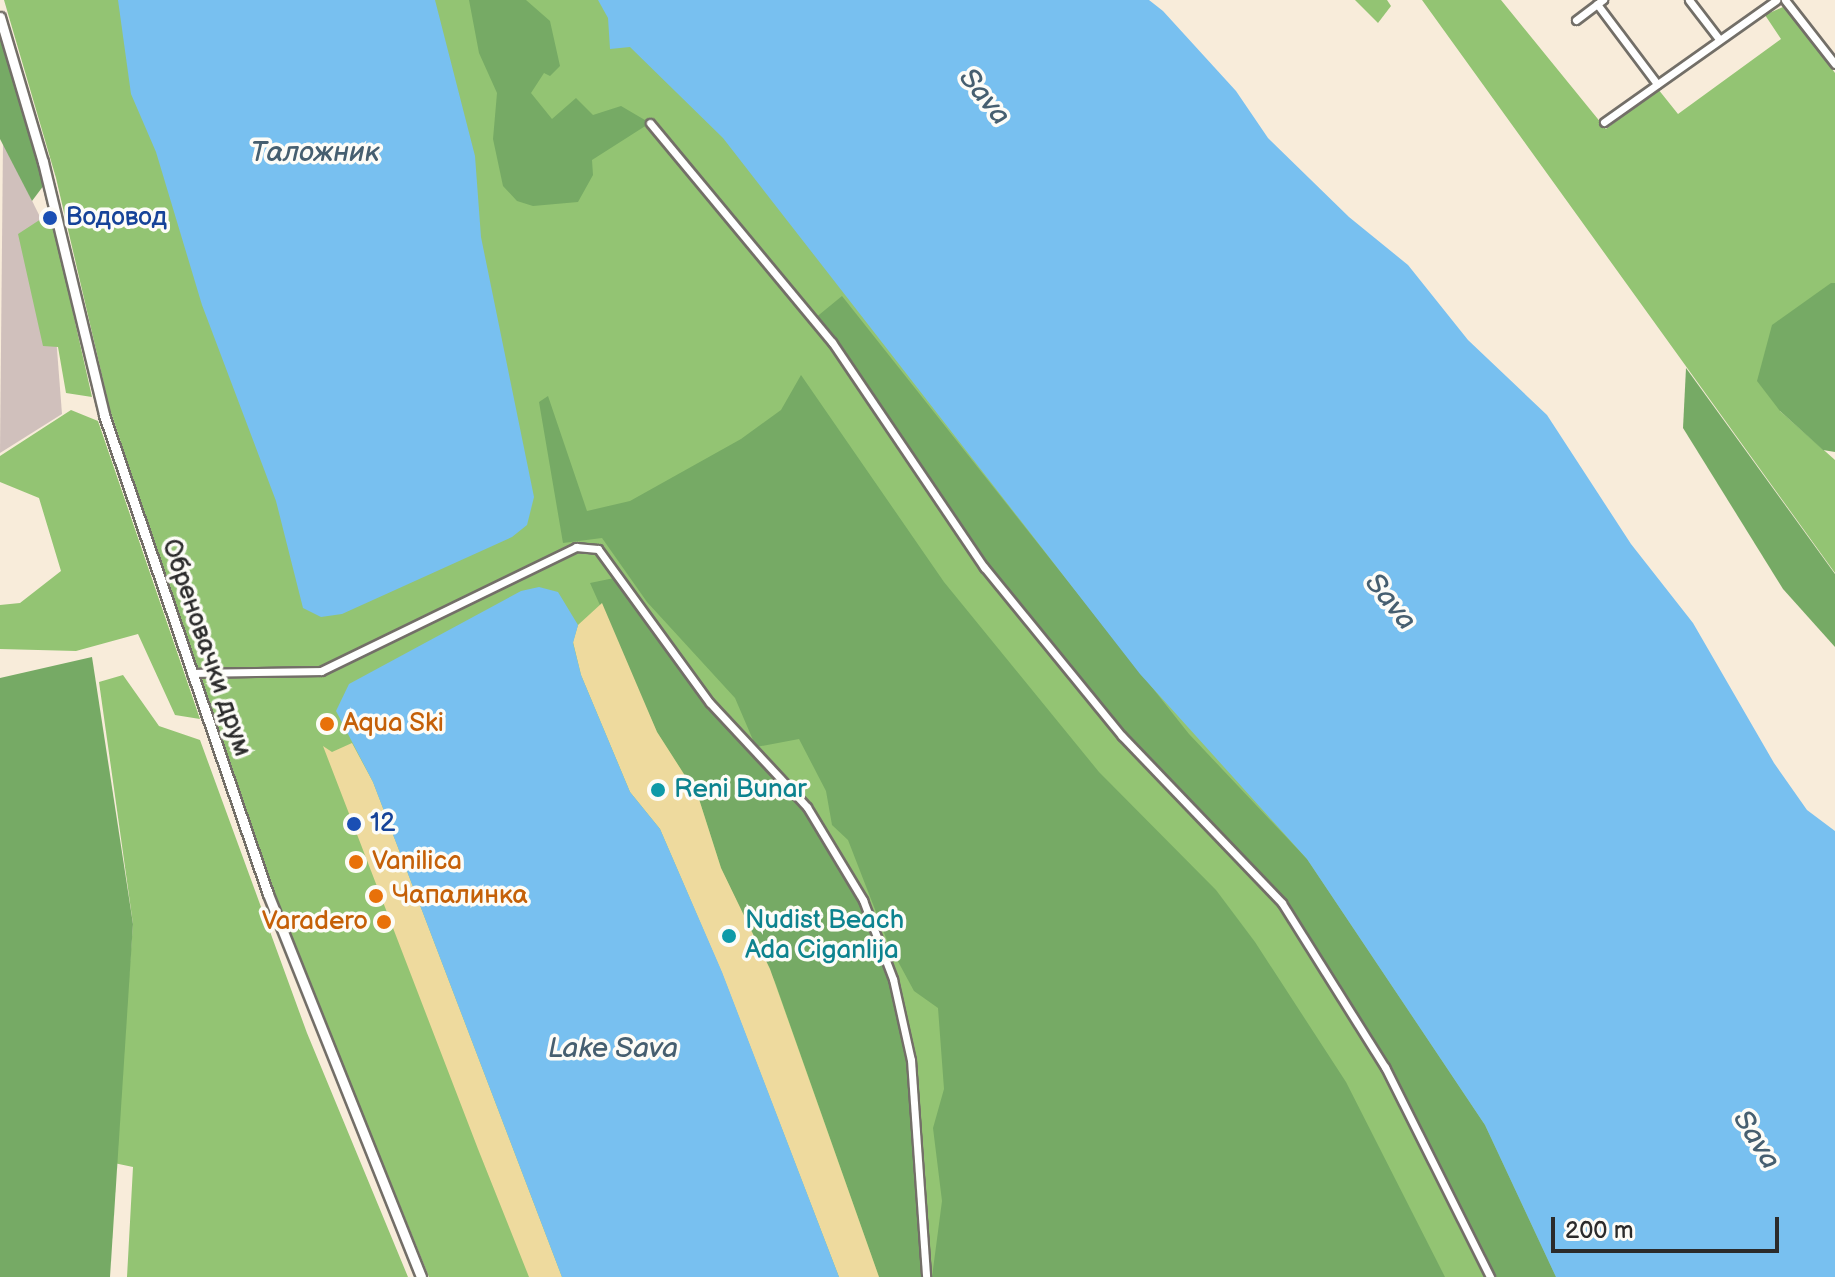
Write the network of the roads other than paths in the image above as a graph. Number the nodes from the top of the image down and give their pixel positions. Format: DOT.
graph roads {
  1 [pos="1689,0"];
  2 [pos="1776,0"];
  3 [pos="1785,0"];
  4 [pos="1600,2"];
  5 [pos="0,17"];
  6 [pos="1576,20"];
  7 [pos="1719,39"];
  8 [pos="1835,64"];
  9 [pos="1657,84"];
  10 [pos="1604,122"];
  11 [pos="650,123"];
  12 [pos="191,673"];
  13 [pos="421,1277"];
  14 [pos="926,1277"];
  15 [pos="1490,1277"];
  1 -- 7 [label="street"];
  2 -- 7 [label="street"];
  3 -- 8 [label="street"];
  4 -- 6 [label="street"];
  4 -- 9 [label="street"];
  5 -- 12 [label="street, Обреновачки друм"];
  7 -- 9 [label="street"];
  9 -- 10 [label="street"];
  11 -- 15 [label="street"];
  12 -- 13 [label="street, Обреновачки друм"];
  12 -- 14 [label="street"];
}
